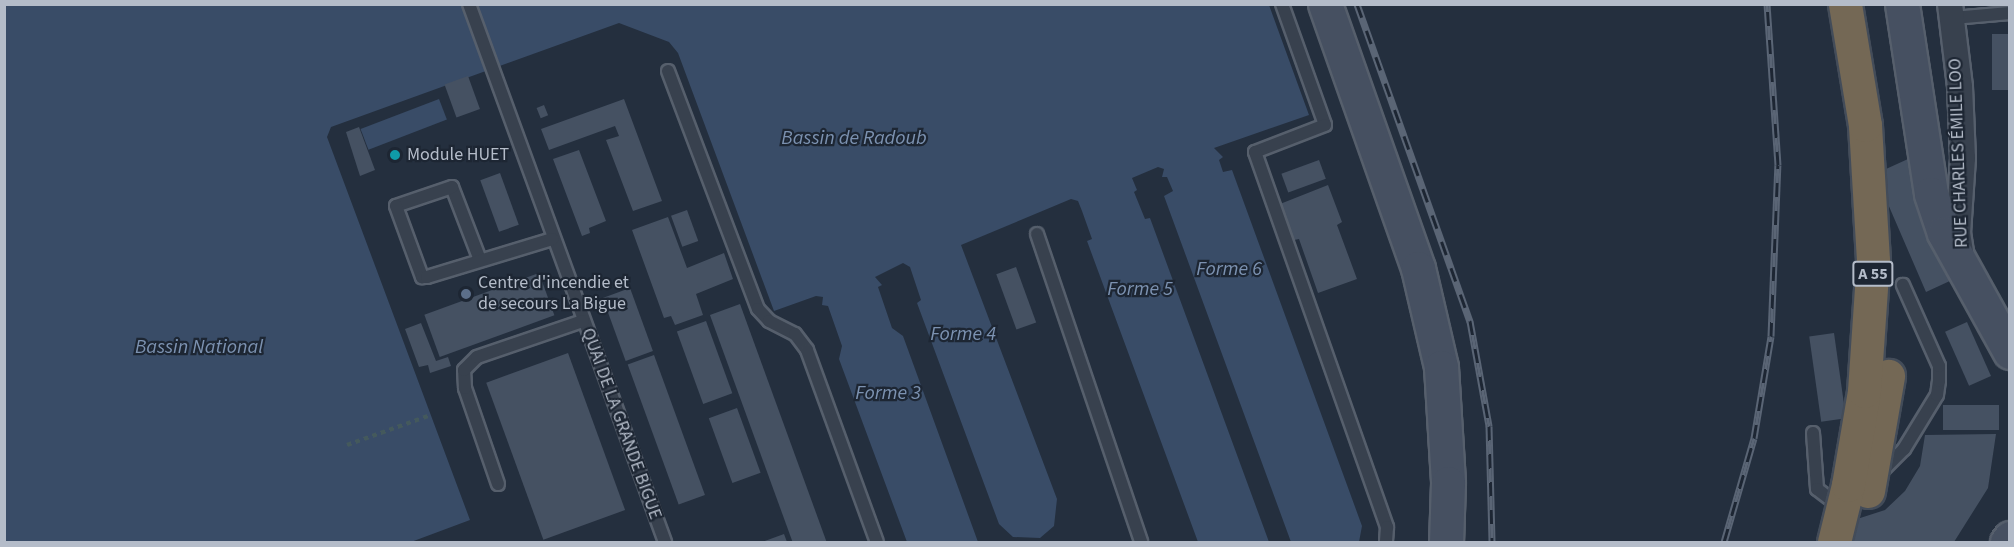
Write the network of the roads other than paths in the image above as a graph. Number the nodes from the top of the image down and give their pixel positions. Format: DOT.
graph roads {
  1 [pos="469,4"];
  2 [pos="1282,4"];
  3 [pos="1325,4"];
  4 [pos="1845,4"];
  5 [pos="1867,4"];
  6 [pos="1902,4"];
  7 [pos="1951,11"];
  8 [pos="2010,13"];
  9 [pos="668,71"];
  10 [pos="1037,234"];
  11 [pos="552,238"];
  12 [pos="480,260"];
  13 [pos="1964,266"];
  14 [pos="1903,285"];
  15 [pos="583,321"];
  16 [pos="2010,352"];
  17 [pos="1812,433"];
  18 [pos="1448,483"];
  19 [pos="498,484"];
  20 [pos="1838,505"];
  21 [pos="2010,538"];
  22 [pos="665,543"];
  23 [pos="877,543"];
  24 [pos="1141,543"];
  25 [pos="1386,543"];
  26 [pos="1429,543"];
  27 [pos="1446,543"];
  28 [pos="1828,543"];
  29 [pos="1834,543"];
  30 [pos="1856,543"];
  31 [pos="2007,543"];
  1 -- 11 [label="lane, QUAI DE LA GRANDE BIGUE"];
  2 -- 25 [label="lane"];
  3 -- 18 [label="street"];
  4 -- 29 [label="highway, A 55, bridge"];
  5 -- 30 [label="highway, A 55, bridge"];
  6 -- 13 [label="street"];
  7 -- 8 [label="lane"];
  7 -- 13 [label="street, RUE CHARLES ÉMILE LOO"];
  9 -- 23 [label="lane"];
  10 -- 24 [label="lane"];
  11 -- 12 [label="lane"];
  11 -- 15 [label="lane, QUAI DE LA GRANDE BIGUE"];
  12 -- 12 [label="lane"];
  13 -- 16 [label="street"];
  14 -- 20 [label="lane"];
  15 -- 19 [label="lane"];
  15 -- 22 [label="lane, QUAI DE LA GRANDE BIGUE"];
  17 -- 20 [label="lane"];
  18 -- 26 [label="street"];
  18 -- 27 [label="street"];
  20 -- 28 [label="lane"];
  21 -- 31 [label="street"];
}
